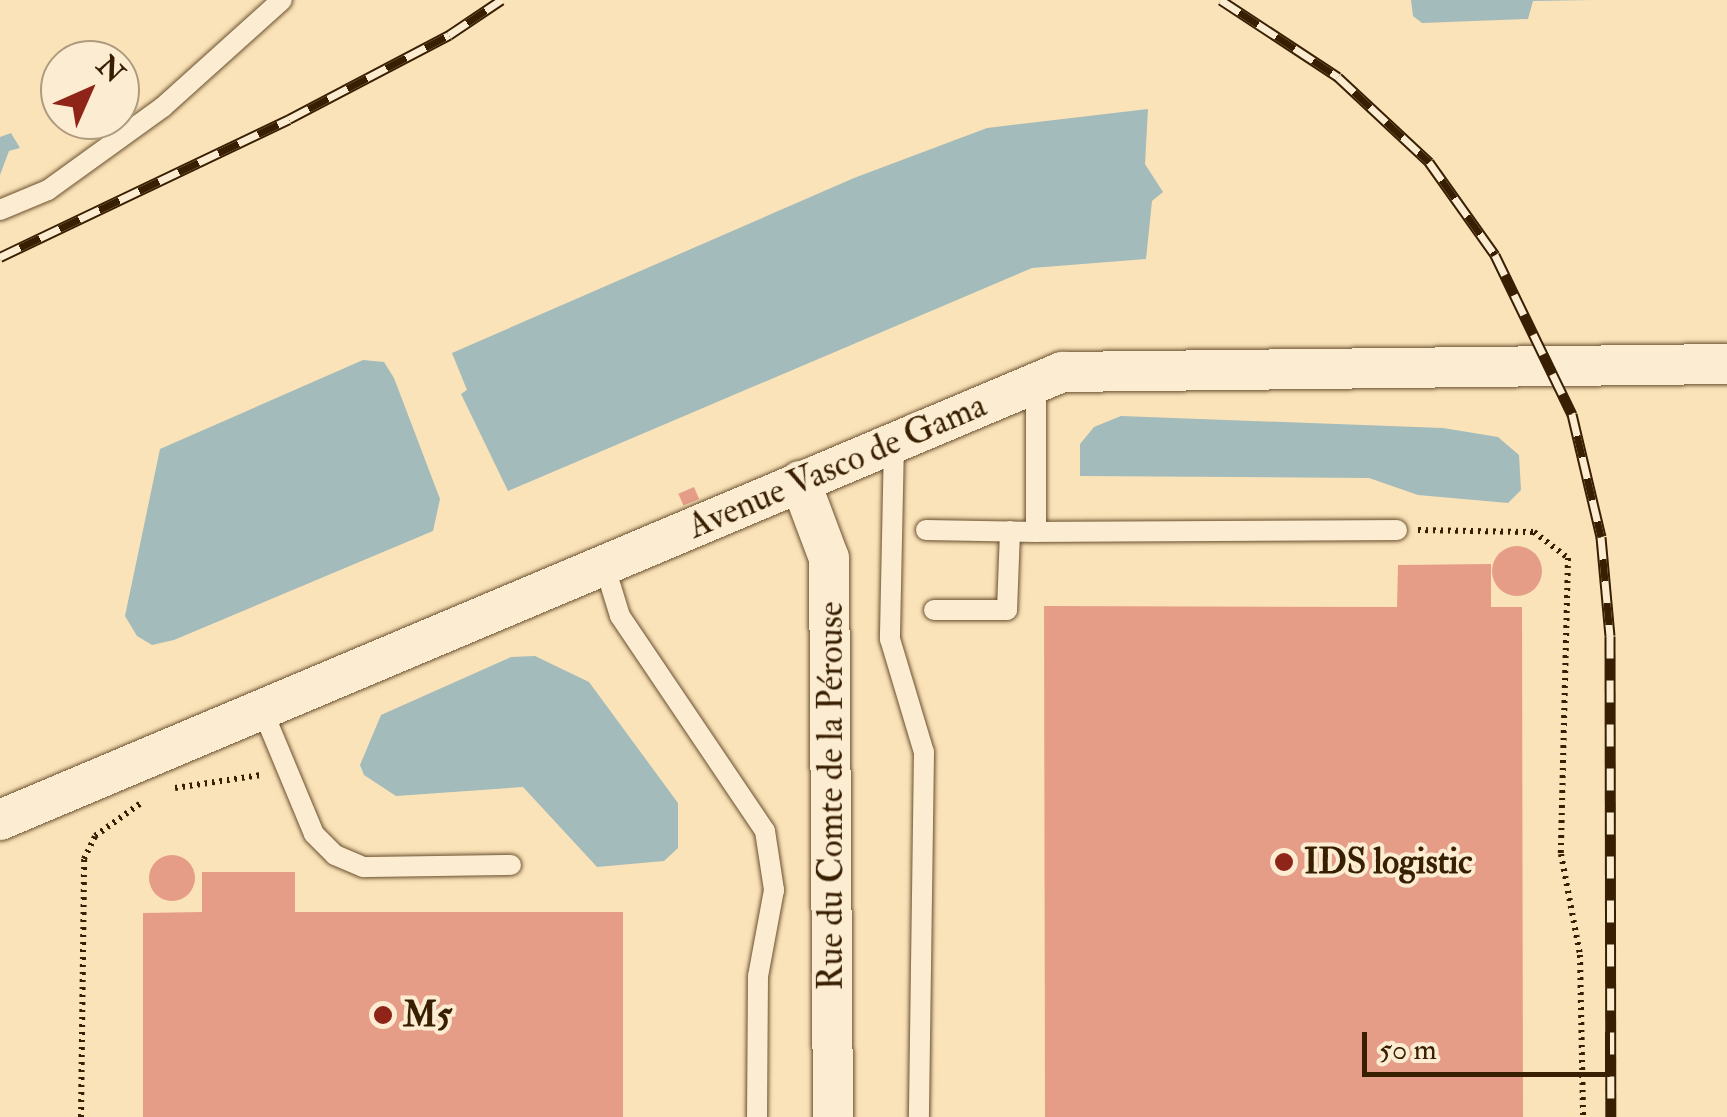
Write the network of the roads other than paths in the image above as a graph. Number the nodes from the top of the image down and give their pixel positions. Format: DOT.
graph roads {
  1 [pos="282,0"];
  2 [pos="0,210"];
  3 [pos="1727,364"];
  4 [pos="1029,384"];
  5 [pos="894,443"];
  6 [pos="800,481"];
  7 [pos="926,530"];
  8 [pos="1397,530"];
  9 [pos="1010,532"];
  10 [pos="1036,532"];
  11 [pos="604,564"];
  12 [pos="934,610"];
  13 [pos="262,709"];
  14 [pos="0,820"];
  15 [pos="510,865"];
  16 [pos="757,1117"];
  17 [pos="833,1117"];
  18 [pos="920,1117"];
  1 -- 2 [label="lane"];
  3 -- 4 [label="street, Avenue Vasco de Gama"];
  4 -- 5 [label="street, Avenue Vasco de Gama"];
  4 -- 10 [label="lane"];
  5 -- 6 [label="street, Avenue Vasco de Gama"];
  5 -- 18 [label="lane"];
  6 -- 11 [label="street, Avenue Vasco de Gama"];
  6 -- 17 [label="street, Rue du Comte de la Pérouse"];
  7 -- 9 [label="lane"];
  8 -- 10 [label="lane"];
  9 -- 10 [label="lane"];
  9 -- 12 [label="lane"];
  11 -- 13 [label="street, Avenue Vasco de Gama"];
  11 -- 16 [label="lane"];
  13 -- 14 [label="street, Avenue Vasco de Gama"];
  13 -- 15 [label="lane"];
}
